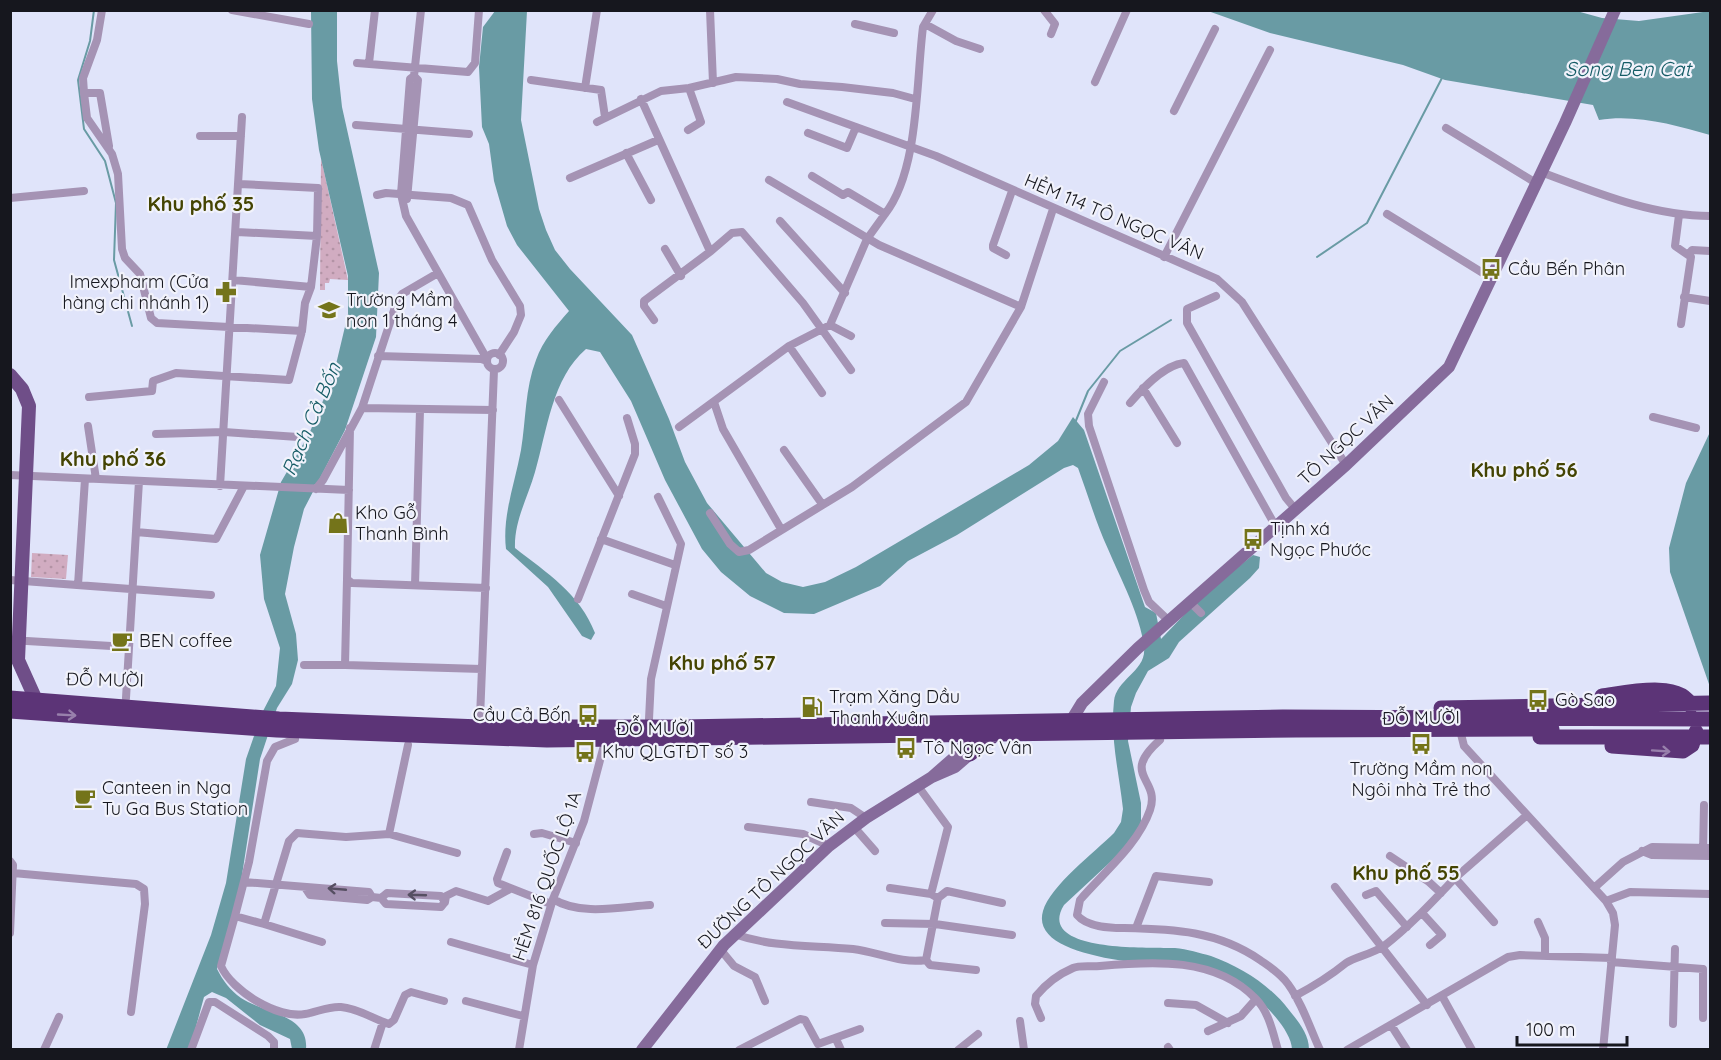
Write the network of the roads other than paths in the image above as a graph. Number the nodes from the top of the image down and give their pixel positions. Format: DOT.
graph roads {
  1 [pos="102,10"];
  2 [pos="232,10"];
  3 [pos="375,10"];
  4 [pos="421,10"];
  5 [pos="479,10"];
  6 [pos="597,10"];
  7 [pos="710,10"];
  8 [pos="933,10"];
  9 [pos="1044,10"];
  10 [pos="1127,10"];
  11 [pos="1615,11"];
  12 [pos="309,24"];
  13 [pos="855,24"];
  14 [pos="925,24"];
  15 [pos="1215,29"];
  16 [pos="894,33"];
  17 [pos="1051,34"];
  18 [pos="980,49"];
  19 [pos="1270,50"];
  20 [pos="357,63"];
  21 [pos="369,63"];
  22 [pos="414,71"];
  23 [pos="531,80"];
  24 [pos="1095,82"];
  25 [pos="713,83"];
  26 [pos="585,88"];
  27 [pos="689,88"];
  28 [pos="84,93"];
  29 [pos="641,99"];
  30 [pos="915,99"];
  31 [pos="787,102"];
  32 [pos="1174,111"];
  33 [pos="242,117"];
  34 [pos="356,125"];
  35 [pos="856,127"];
  36 [pos="1446,128"];
  37 [pos="411,130"];
  38 [pos="688,130"];
  39 [pos="808,133"];
  40 [pos="469,134"];
  41 [pos="200,136"];
  42 [pos="242,136"];
  43 [pos="658,140"];
  44 [pos="909,146"];
  45 [pos="109,150"];
  46 [pos="626,153"];
  47 [pos="812,176"];
  48 [pos="570,178"];
  49 [pos="1538,178"];
  50 [pos="769,180"];
  51 [pos="239,184"];
  52 [pos="84,191"];
  53 [pos="1012,191"];
  54 [pos="405,194"];
  55 [pos="377,195"];
  56 [pos="10,198"];
  57 [pos="651,200"];
  58 [pos="1053,209"];
  59 [pos="885,214"];
  60 [pos="1387,214"];
  61 [pos="1679,214"];
  62 [pos="1710,216"];
  63 [pos="780,221"];
  64 [pos="237,232"];
  65 [pos="317,236"];
  66 [pos="867,239"];
  67 [pos="665,249"];
  68 [pos="711,251"];
  69 [pos="1710,251"];
  70 [pos="1005,255"];
  71 [pos="1688,255"];
  72 [pos="1164,257"];
  73 [pos="438,273"];
  74 [pos="681,276"];
  75 [pos="1491,278"];
  76 [pos="233,280"];
  77 [pos="311,287"];
  78 [pos="845,293"];
  79 [pos="1216,296"];
  80 [pos="1684,297"];
  81 [pos="1710,301"];
  82 [pos="1021,307"];
  83 [pos="654,320"];
  84 [pos="1681,324"];
  85 [pos="826,326"];
  86 [pos="230,327"];
  87 [pos="302,331"];
  88 [pos="851,336"];
  89 [pos="789,346"];
  90 [pos="500,355"];
  91 [pos="378,356"];
  92 [pos="487,360"];
  93 [pos="494,370"];
  94 [pos="851,370"];
  95 [pos="10,375"];
  96 [pos="228,376"];
  97 [pos="1104,382"];
  98 [pos="1143,388"];
  99 [pos="822,393"];
  100 [pos="89,397"];
  101 [pos="559,400"];
  102 [pos="714,402"];
  103 [pos="1130,403"];
  104 [pos="362,408"];
  105 [pos="420,410"];
  106 [pos="493,410"];
  107 [pos="1653,417"];
  108 [pos="627,418"];
  109 [pos="88,426"];
  110 [pos="679,427"];
  111 [pos="350,428"];
  112 [pos="1696,428"];
  113 [pos="224,432"];
  114 [pos="156,434"];
  115 [pos="298,437"];
  116 [pos="1177,443"];
  117 [pos="784,450"];
  118 [pos="1346,465"];
  119 [pos="10,475"];
  120 [pos="28,476"];
  121 [pos="85,479"];
  122 [pos="96,479"];
  123 [pos="139,481"];
  124 [pos="220,486"];
  125 [pos="244,486"];
  126 [pos="312,489"];
  127 [pos="349,490"];
  128 [pos="619,495"];
  129 [pos="658,497"];
  130 [pos="822,504"];
  131 [pos="1296,510"];
  132 [pos="710,513"];
  133 [pos="1276,527"];
  134 [pos="781,529"];
  135 [pos="136,532"];
  136 [pos="601,539"];
  137 [pos="675,565"];
  138 [pos="347,579"];
  139 [pos="17,581"];
  140 [pos="78,585"];
  141 [pos="415,585"];
  142 [pos="486,588"];
  143 [pos="133,589"];
  144 [pos="632,594"];
  145 [pos="211,595"];
  146 [pos="578,599"];
  147 [pos="1191,603"];
  148 [pos="666,606"];
  149 [pos="1201,613"];
  150 [pos="1166,624"];
  151 [pos="14,640"];
  152 [pos="128,646"];
  153 [pos="14,664"];
  154 [pos="304,665"];
  155 [pos="345,665"];
  156 [pos="482,669"];
  157 [pos="10,698"];
  158 [pos="43,700"];
  159 [pos="1710,703"];
  160 [pos="117,705"];
  161 [pos="1569,705"];
  162 [pos="10,711"];
  163 [pos="1390,713"];
  164 [pos="1073,716"];
  165 [pos="650,719"];
  166 [pos="1710,719"];
  167 [pos="480,722"];
  168 [pos="278,724"];
  169 [pos="1133,725"];
  170 [pos="1106,726"];
  171 [pos="1674,729"];
  172 [pos="1710,729"];
  173 [pos="966,733"];
  174 [pos="1461,734"];
  175 [pos="1584,737"];
  176 [pos="1710,737"];
  177 [pos="295,739"];
  178 [pos="1160,741"];
  179 [pos="408,745"];
  180 [pos="603,749"];
  181 [pos="918,786"];
  182 [pos="812,802"];
  183 [pos="1704,805"];
  184 [pos="1527,815"];
  185 [pos="866,818"];
  186 [pos="748,827"];
  187 [pos="854,827"];
  188 [pos="390,834"];
  189 [pos="534,834"];
  190 [pos="576,843"];
  191 [pos="829,846"];
  192 [pos="875,851"];
  193 [pos="507,852"];
  194 [pos="1707,852"];
  195 [pos="457,853"];
  196 [pos="1390,856"];
  197 [pos="10,861"];
  198 [pos="13,873"];
  199 [pos="1455,878"];
  200 [pos="244,882"];
  201 [pos="1209,882"];
  202 [pos="11,885"];
  203 [pos="274,886"];
  204 [pos="1335,887"];
  205 [pos="890,888"];
  206 [pos="1594,888"];
  207 [pos="510,890"];
  208 [pos="1441,893"];
  209 [pos="1710,894"];
  210 [pos="935,896"];
  211 [pos="1366,896"];
  212 [pos="1605,901"];
  213 [pos="552,902"];
  214 [pos="1002,903"];
  215 [pos="650,905"];
  216 [pos="1422,913"];
  217 [pos="235,916"];
  218 [pos="1494,922"];
  219 [pos="1538,922"];
  220 [pos="885,923"];
  221 [pos="264,924"];
  222 [pos="935,924"];
  223 [pos="1407,927"];
  224 [pos="1136,928"];
  225 [pos="10,933"];
  226 [pos="734,934"];
  227 [pos="1012,935"];
  228 [pos="322,942"];
  229 [pos="451,942"];
  230 [pos="1430,945"];
  231 [pos="1382,947"];
  232 [pos="720,949"];
  233 [pos="1675,949"];
  234 [pos="1545,956"];
  235 [pos="926,960"];
  236 [pos="1612,960"];
  237 [pos="533,965"];
  238 [pos="1674,966"];
  239 [pos="976,970"];
  240 [pos="1708,979"];
  241 [pos="1295,996"];
  242 [pos="1442,996"];
  243 [pos="1256,999"];
  244 [pos="444,1001"];
  245 [pos="466,1001"];
  246 [pos="765,1001"];
  247 [pos="1168,1003"];
  248 [pos="1428,1005"];
  249 [pos="131,1012"];
  250 [pos="523,1016"];
  251 [pos="59,1017"];
  252 [pos="1041,1018"];
  253 [pos="1703,1018"];
  254 [pos="383,1022"];
  255 [pos="1020,1022"];
  256 [pos="1228,1023"];
  257 [pos="1673,1024"];
  258 [pos="1391,1025"];
  259 [pos="860,1029"];
  260 [pos="1208,1031"];
  261 [pos="978,1034"];
  262 [pos="836,1039"];
  263 [pos="44,1050"];
  264 [pos="191,1050"];
  265 [pos="274,1050"];
  266 [pos="374,1050"];
  267 [pos="519,1050"];
  268 [pos="642,1050"];
  269 [pos="739,1050"];
  270 [pos="841,1050"];
  271 [pos="958,1050"];
  272 [pos="1024,1050"];
  273 [pos="1278,1050"];
  274 [pos="1320,1050"];
  275 [pos="1347,1050"];
  276 [pos="1407,1050"];
  277 [pos="1472,1050"];
  278 [pos="1603,1050"];
  1 -- 28 [label="street"];
  2 -- 12 [label="street"];
  3 -- 21 [label="street"];
  4 -- 22 [label="street"];
  5 -- 22 [label="street"];
  6 -- 26 [label="street"];
  7 -- 25 [label="street"];
  8 -- 14 [label="street"];
  9 -- 17 [label="street"];
  10 -- 24 [label="street"];
  11 -- 49 [label="main road, TÔ NGỌC VÂN"];
  13 -- 16 [label="street"];
  14 -- 18 [label="street"];
  14 -- 30 [label="street"];
  15 -- 32 [label="street"];
  19 -- 72 [label="street"];
  20 -- 21 [label="street"];
  21 -- 22 [label="street"];
  22 -- 37 [label="street"];
  23 -- 26 [label="street"];
  25 -- 27 [label="street"];
  25 -- 30 [label="street"];
  26 -- 29 [label="street"];
  27 -- 29 [label="street"];
  27 -- 38 [label="street"];
  28 -- 45 [label="street"];
  28 -- 45 [label="street"];
  29 -- 43 [label="street"];
  30 -- 44 [label="street"];
  31 -- 35 [label="street, HẺM 114 TÔ NGỌC VÂN"];
  33 -- 42 [label="street"];
  34 -- 37 [label="street"];
  35 -- 39 [label="street"];
  35 -- 44 [label="street, HẺM 114 TÔ NGỌC VÂN"];
  36 -- 49 [label="street"];
  37 -- 40 [label="street"];
  37 -- 54 [label="street"];
  41 -- 42 [label="street"];
  42 -- 51 [label="street"];
  43 -- 46 [label="street"];
  43 -- 68 [label="street"];
  44 -- 53 [label="street, HẺM 114 TÔ NGỌC VÂN"];
  44 -- 59 [label="street"];
  45 -- 86 [label="street"];
  46 -- 48 [label="street"];
  46 -- 57 [label="street"];
  47 -- 59 [label="street"];
  49 -- 61 [label="street"];
  49 -- 75 [label="main road, TÔ NGỌC VÂN"];
  50 -- 66 [label="street"];
  51 -- 64 [label="street"];
  51 -- 65 [label="street"];
  52 -- 56 [label="street"];
  53 -- 58 [label="street, HẺM 114 TÔ NGỌC VÂN"];
  53 -- 70 [label="street"];
  54 -- 55 [label="street"];
  54 -- 73 [label="street"];
  54 -- 90 [label="street"];
  58 -- 72 [label="street, HẺM 114 TÔ NGỌC VÂN"];
  58 -- 82 [label="street"];
  59 -- 66 [label="street"];
  60 -- 75 [label="street"];
  61 -- 62 [label="street"];
  61 -- 71 [label="street"];
  63 -- 78 [label="street"];
  64 -- 65 [label="street"];
  64 -- 76 [label="street"];
  65 -- 77 [label="street"];
  66 -- 78 [label="street"];
  66 -- 82 [label="street"];
  67 -- 74 [label="street"];
  68 -- 74 [label="street"];
  68 -- 85 [label="street"];
  69 -- 71 [label="street"];
  71 -- 80 [label="street"];
  72 -- 118 [label="street, HẺM 114 TÔ NGỌC VÂN"];
  73 -- 91 [label="street"];
  73 -- 92 [label="street"];
  74 -- 83 [label="street"];
  75 -- 118 [label="main road, TÔ NGỌC VÂN"];
  76 -- 77 [label="street"];
  76 -- 86 [label="street"];
  77 -- 87 [label="street"];
  78 -- 85 [label="street"];
  79 -- 131 [label="street"];
  80 -- 81 [label="street"];
  80 -- 84 [label="street"];
  82 -- 130 [label="street"];
  85 -- 88 [label="street"];
  85 -- 89 [label="street"];
  85 -- 94 [label="street"];
  86 -- 87 [label="street"];
  86 -- 96 [label="street"];
  87 -- 96 [label="street"];
  89 -- 99 [label="street"];
  89 -- 102 [label="street"];
  90 -- 92 [label="street"];
  90 -- 93 [label="street"];
  91 -- 92 [label="street"];
  91 -- 104 [label="street"];
  92 -- 93 [label="street"];
  93 -- 106 [label="street"];
  95 -- 120 [label="main road"];
  96 -- 100 [label="street"];
  96 -- 113 [label="street"];
  97 -- 150 [label="street"];
  98 -- 103 [label="street"];
  98 -- 116 [label="street"];
  98 -- 133 [label="street"];
  101 -- 128 [label="street"];
  102 -- 110 [label="street"];
  102 -- 134 [label="street"];
  104 -- 105 [label="street"];
  104 -- 111 [label="street"];
  105 -- 106 [label="street"];
  105 -- 141 [label="street"];
  106 -- 142 [label="street"];
  107 -- 112 [label="street"];
  108 -- 128 [label="street"];
  109 -- 122 [label="street"];
  111 -- 126 [label="street"];
  111 -- 127 [label="street"];
  113 -- 114 [label="street"];
  113 -- 115 [label="street"];
  113 -- 124 [label="street"];
  117 -- 130 [label="street"];
  118 -- 131 [label="main road, TÔ NGỌC VÂN"];
  119 -- 120 [label="street"];
  120 -- 121 [label="street"];
  120 -- 139 [label="main road"];
  121 -- 122 [label="street"];
  121 -- 140 [label="street"];
  122 -- 123 [label="street"];
  123 -- 124 [label="street"];
  123 -- 135 [label="street"];
  124 -- 125 [label="street"];
  125 -- 126 [label="street"];
  125 -- 135 [label="street"];
  126 -- 127 [label="street"];
  127 -- 138 [label="street"];
  128 -- 136 [label="street"];
  129 -- 137 [label="street"];
  130 -- 134 [label="street"];
  131 -- 133 [label="main road, TÔ NGỌC VÂN"];
  132 -- 134 [label="street"];
  133 -- 147 [label="main road, TÔ NGỌC VÂN"];
  135 -- 143 [label="street"];
  136 -- 137 [label="street"];
  136 -- 146 [label="street"];
  137 -- 148 [label="street"];
  138 -- 141 [label="street"];
  138 -- 155 [label="street"];
  139 -- 140 [label="street"];
  139 -- 151 [label="main road"];
  140 -- 143 [label="street"];
  141 -- 142 [label="street"];
  142 -- 156 [label="street"];
  143 -- 145 [label="street"];
  143 -- 152 [label="street"];
  144 -- 148 [label="street"];
  147 -- 149 [label="street"];
  147 -- 150 [label="main road, TÔ NGỌC VÂN"];
  148 -- 165 [label="street"];
  150 -- 164 [label="main road, TÔ NGỌC VÂN"];
  151 -- 152 [label="street"];
  151 -- 153 [label="main road"];
  152 -- 160 [label="street"];
  153 -- 158 [label="main road"];
  154 -- 155 [label="street"];
  155 -- 156 [label="street"];
  156 -- 167 [label="street"];
  157 -- 158 [label="highway, ĐỖ MƯỜI"];
  158 -- 160 [label="highway, ĐỖ MƯỜI"];
  159 -- 161 [label="highway, ĐỖ MƯỜI"];
  162 -- 160 [label="highway, ĐỖ MƯỜI, one-way"];
  160 -- 168 [label="highway, ĐỖ MƯỜI"];
  161 -- 163 [label="highway, ĐỖ MƯỜI"];
  175 -- 161 [label="highway, one-way"];
  163 -- 169 [label="highway, ĐỖ MƯỜI"];
  163 -- 171 [label="highway, ĐỖ MƯỜI"];
  164 -- 170 [label="highway, ĐỖ MƯỜI"];
  164 -- 173 [label="highway, ĐỖ MƯỜI"];
  165 -- 167 [label="highway, ĐỖ MƯỜI"];
  165 -- 173 [label="highway, ĐỖ MƯỜI"];
  166 -- 171 [label="highway"];
  167 -- 168 [label="highway, ĐỖ MƯỜI"];
  167 -- 173 [label="highway, ĐỖ MƯỜI"];
  168 -- 173 [label="highway, ĐỖ MƯỜI"];
  168 -- 177 [label="highway, ĐỖ MƯỜI"];
  169 -- 170 [label="highway"];
  169 -- 174 [label="highway, ĐỖ MƯỜI"];
  169 -- 178 [label="highway, ĐỖ MƯỜI"];
  170 -- 173 [label="highway, ĐỖ MƯỜI"];
  171 -- 172 [label="highway, ĐỖ MƯỜI"];
  171 -- 174 [label="highway, ĐỖ MƯỜI"];
  171 -- 175 [label="highway, ĐỖ MƯỜI"];
  171 -- 176 [label="highway, ĐỖ MƯỜI"];
  173 -- 180 [label="highway, ĐỖ MƯỜI"];
  173 -- 181 [label="main road, ĐƯỜNG TÔ NGỌC VÂN"];
  174 -- 175 [label="highway, ĐỖ MƯỜI"];
  174 -- 178 [label="highway, ĐỖ MƯỜI"];
  174 -- 184 [label="street"];
  177 -- 179 [label="highway, ĐỖ MƯỜI"];
  177 -- 200 [label="street"];
  178 -- 224 [label="street"];
  179 -- 180 [label="highway, ĐỖ MƯỜI"];
  179 -- 188 [label="street"];
  180 -- 190 [label="street, HẺM 816 QUỐC LỘ 1A"];
  181 -- 185 [label="main road, ĐƯỜNG TÔ NGỌC VÂN"];
  181 -- 210 [label="street"];
  182 -- 185 [label="street"];
  183 -- 194 [label="street"];
  184 -- 199 [label="street"];
  184 -- 206 [label="street"];
  185 -- 187 [label="main road, ĐƯỜNG TÔ NGỌC VÂN"];
  186 -- 191 [label="street"];
  187 -- 191 [label="main road, ĐƯỜNG TÔ NGỌC VÂN"];
  187 -- 192 [label="street"];
  188 -- 195 [label="street"];
  188 -- 203 [label="street"];
  189 -- 190 [label="street"];
  190 -- 213 [label="street, HẺM 816 QUỐC LỘ 1A"];
  191 -- 226 [label="main road, ĐƯỜNG TÔ NGỌC VÂN"];
  193 -- 207 [label="street"];
  194 -- 206 [label="street"];
  196 -- 208 [label="street"];
  197 -- 198 [label="street"];
  198 -- 202 [label="street"];
  198 -- 249 [label="street"];
  199 -- 208 [label="street"];
  199 -- 218 [label="street"];
  200 -- 203 [label="street"];
  200 -- 217 [label="street"];
  201 -- 224 [label="street"];
  202 -- 225 [label="street"];
  203 -- 207 [label="street"];
  203 -- 221 [label="street"];
  204 -- 231 [label="street"];
  205 -- 210 [label="street"];
  206 -- 212 [label="street"];
  207 -- 213 [label="street"];
  208 -- 216 [label="street"];
  209 -- 212 [label="street"];
  210 -- 214 [label="street"];
  210 -- 222 [label="street"];
  211 -- 223 [label="street"];
  212 -- 236 [label="street"];
  213 -- 215 [label="street"];
  213 -- 237 [label="street, HẺM 816 QUỐC LỘ 1A"];
  216 -- 223 [label="street"];
  216 -- 230 [label="street"];
  217 -- 221 [label="street"];
  217 -- 254 [label="street"];
  219 -- 234 [label="street"];
  220 -- 222 [label="street"];
  221 -- 228 [label="street"];
  222 -- 227 [label="street"];
  222 -- 235 [label="street"];
  223 -- 231 [label="street"];
  224 -- 241 [label="street"];
  226 -- 232 [label="main road, ĐƯỜNG TÔ NGỌC VÂN"];
  226 -- 235 [label="street"];
  229 -- 237 [label="street"];
  231 -- 241 [label="street"];
  231 -- 248 [label="street"];
  232 -- 246 [label="street"];
  232 -- 268 [label="main road, ĐƯỜNG TÔ NGỌC VÂN"];
  233 -- 238 [label="street"];
  234 -- 236 [label="street"];
  234 -- 242 [label="street"];
  235 -- 239 [label="street"];
  236 -- 238 [label="street"];
  236 -- 278 [label="street"];
  237 -- 250 [label="street, HẺM 816 QUỐC LỘ 1A"];
  238 -- 240 [label="street"];
  238 -- 257 [label="street"];
  240 -- 253 [label="street"];
  241 -- 274 [label="street"];
  242 -- 248 [label="street"];
  242 -- 277 [label="street"];
  243 -- 252 [label="street"];
  243 -- 256 [label="street"];
  243 -- 273 [label="street"];
  244 -- 254 [label="street"];
  245 -- 250 [label="street"];
  247 -- 256 [label="street"];
  248 -- 258 [label="street"];
  250 -- 267 [label="street, HẺM 816 QUỐC LỘ 1A"];
  251 -- 263 [label="street"];
  254 -- 266 [label="street"];
  255 -- 272 [label="street"];
  256 -- 260 [label="street"];
  258 -- 275 [label="street"];
  258 -- 276 [label="street"];
  259 -- 262 [label="street"];
  261 -- 271 [label="street"];
  262 -- 269 [label="street"];
  262 -- 270 [label="street"];
  264 -- 265 [label="street"];
}
